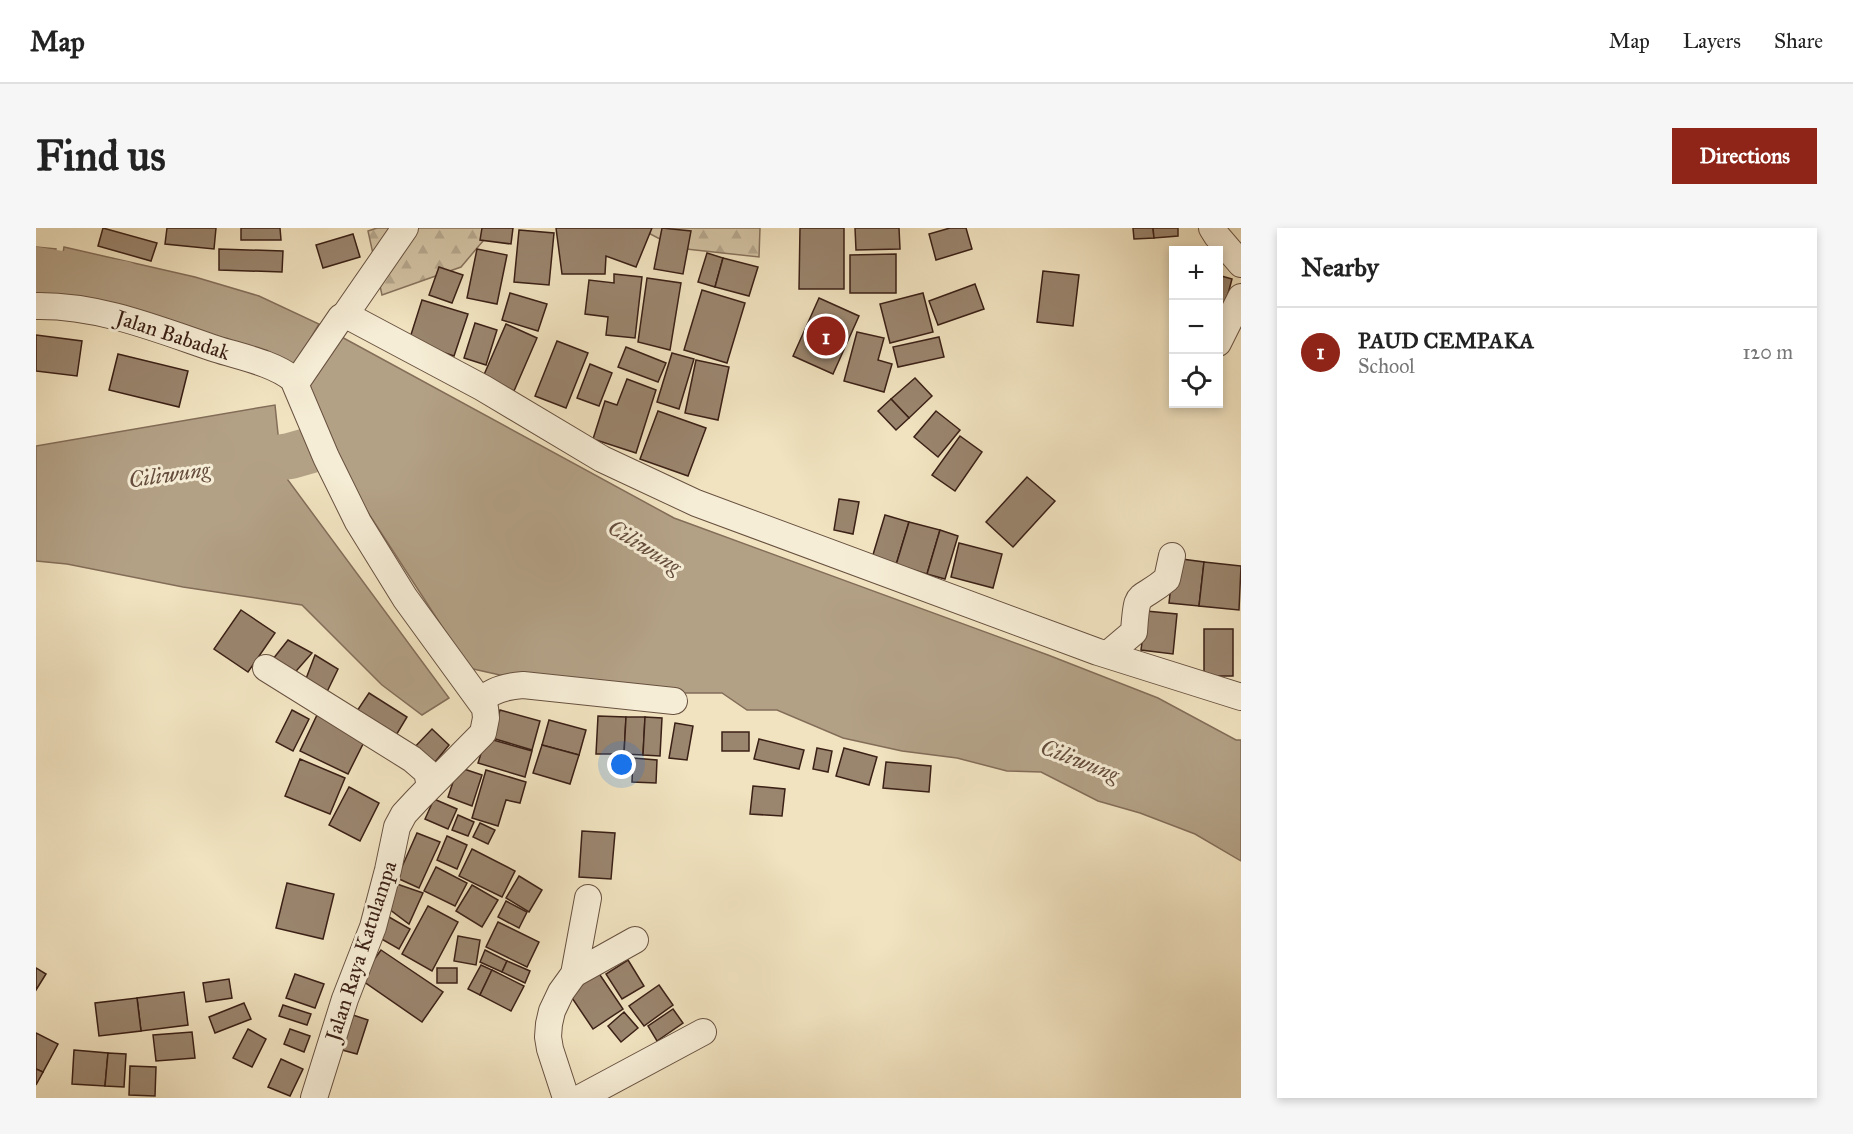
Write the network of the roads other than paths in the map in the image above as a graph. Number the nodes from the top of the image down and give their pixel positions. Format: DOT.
graph roads {
  1 [pos="405,228"];
  2 [pos="1212,228"];
  3 [pos="1241,264"];
  4 [pos="1241,297"];
  5 [pos="36,306"];
  6 [pos="339,321"];
  7 [pos="1223,333"];
  8 [pos="300,381"];
  9 [pos="1172,556"];
  10 [pos="1108,654"];
  11 [pos="266,668"];
  12 [pos="1241,697"];
  13 [pos="478,698"];
  14 [pos="674,701"];
  15 [pos="430,786"];
  16 [pos="588,897"];
  17 [pos="635,940"];
  18 [pos="574,974"];
  19 [pos="703,1032"];
  20 [pos="314,1098"];
  21 [pos="566,1098"];
  22 [pos="580,1098"];
  1 -- 6 [label="street"];
  2 -- 3 [label="street"];
  4 -- 7 [label="street"];
  5 -- 8 [label="street, Jalan Babadak"];
  6 -- 8 [label="street"];
  6 -- 10 [label="street"];
  8 -- 13 [label="street"];
  9 -- 10 [label="street"];
  10 -- 12 [label="street"];
  11 -- 15 [label="street"];
  13 -- 14 [label="street"];
  13 -- 15 [label="street, Jalan Raya Katulampa"];
  15 -- 20 [label="street, Jalan Raya Katulampa"];
  16 -- 18 [label="street"];
  17 -- 18 [label="street"];
  18 -- 21 [label="street"];
  19 -- 22 [label="street"];
}
